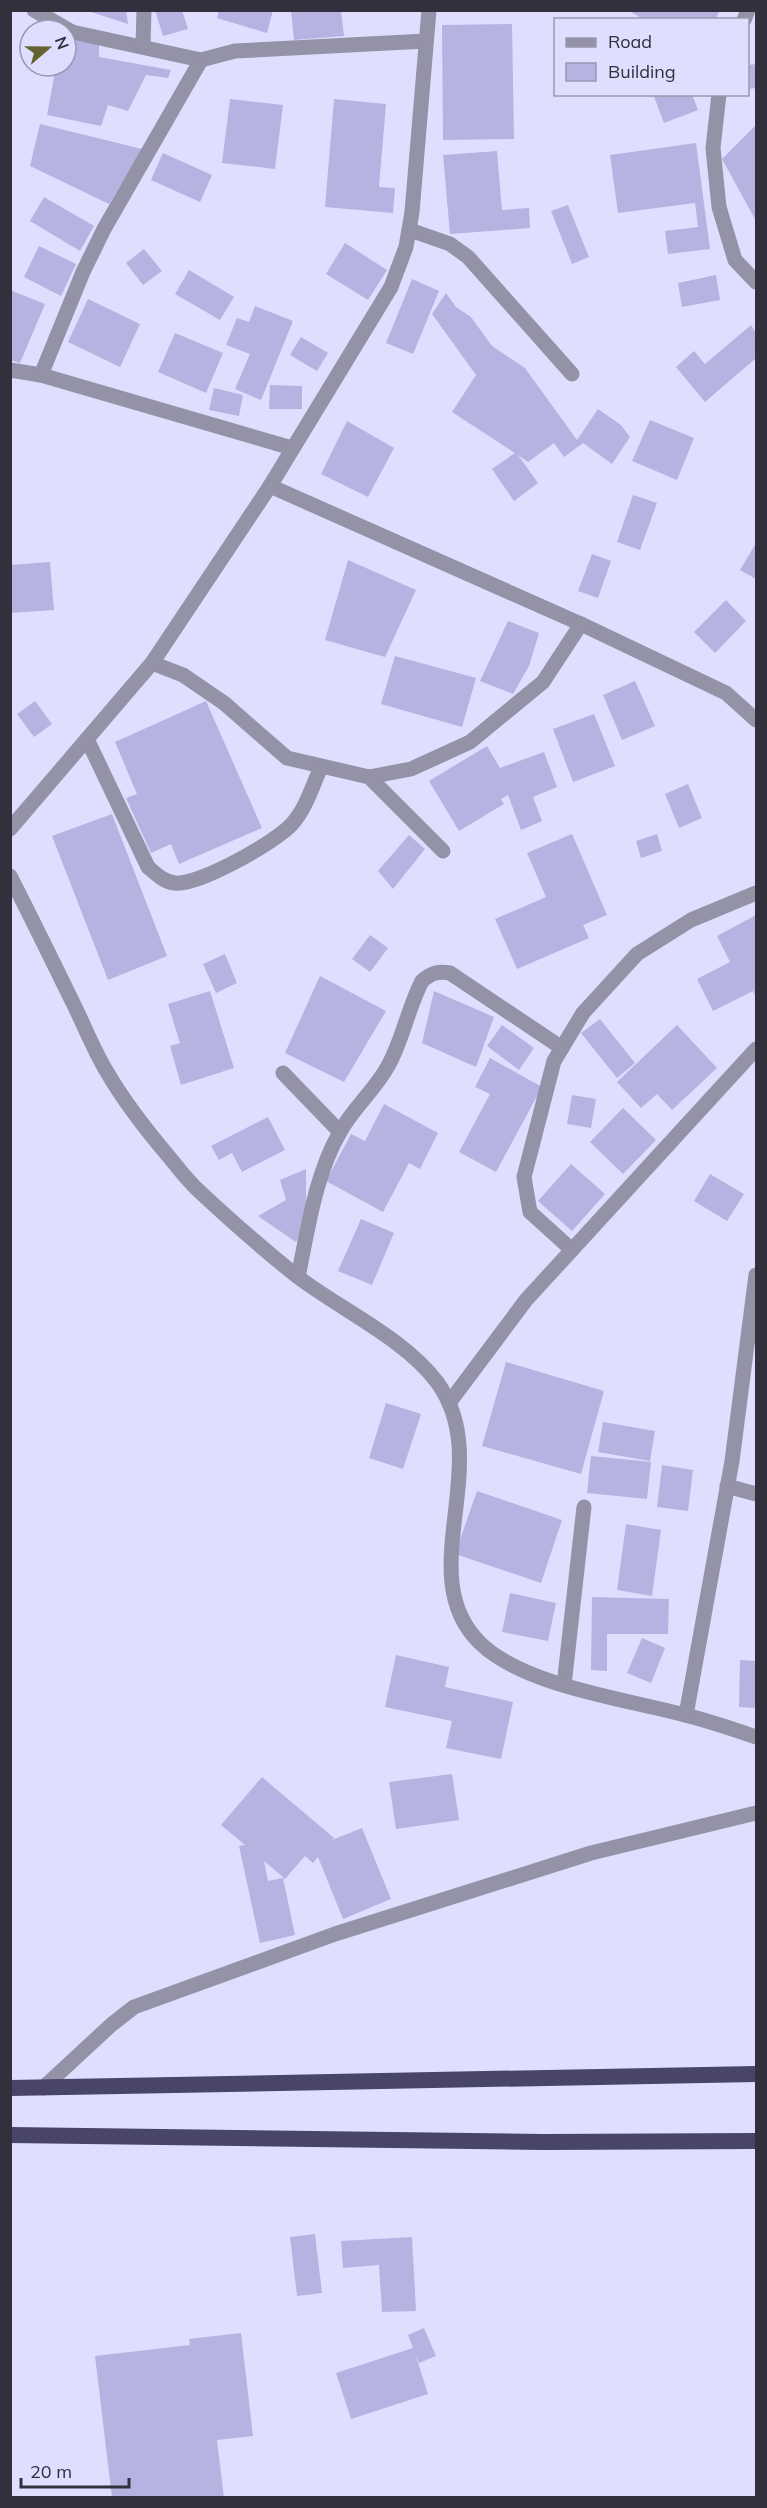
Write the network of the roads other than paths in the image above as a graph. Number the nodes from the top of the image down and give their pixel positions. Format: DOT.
graph roads {
  1 [pos="34,10"];
  2 [pos="144,10"];
  3 [pos="429,10"];
  4 [pos="426,41"];
  5 [pos="143,45"];
  6 [pos="201,60"];
  7 [pos="719,96"];
  8 [pos="410,230"];
  9 [pos="756,282"];
  10 [pos="10,370"];
  11 [pos="572,374"];
  12 [pos="41,375"];
  13 [pos="292,448"];
  14 [pos="270,486"];
  15 [pos="581,624"];
  16 [pos="152,663"];
  17 [pos="756,720"];
  18 [pos="87,739"];
  19 [pos="321,767"];
  20 [pos="369,777"];
  21 [pos="10,829"];
  22 [pos="443,851"];
  23 [pos="10,876"];
  24 [pos="756,893"];
  25 [pos="562,1048"];
  26 [pos="756,1049"];
  27 [pos="283,1073"];
  28 [pos="340,1132"];
  29 [pos="572,1251"];
  30 [pos="756,1275"];
  31 [pos="298,1277"];
  32 [pos="449,1403"];
  33 [pos="728,1486"];
  34 [pos="756,1494"];
  35 [pos="584,1507"];
  36 [pos="564,1685"];
  37 [pos="686,1715"];
  38 [pos="756,1737"];
  39 [pos="756,1813"];
  40 [pos="756,2074"];
  41 [pos="10,2088"];
  42 [pos="43,2088"];
  43 [pos="10,2135"];
  44 [pos="756,2141"];
  1 -- 5 [label="street"];
  2 -- 5 [label="street"];
  3 -- 4 [label="street"];
  4 -- 6 [label="street"];
  4 -- 8 [label="street"];
  5 -- 6 [label="street"];
  6 -- 12 [label="street"];
  7 -- 9 [label="street"];
  8 -- 11 [label="street"];
  8 -- 13 [label="street"];
  10 -- 12 [label="street"];
  12 -- 13 [label="street"];
  13 -- 14 [label="street"];
  14 -- 15 [label="street"];
  14 -- 16 [label="street"];
  15 -- 17 [label="street"];
  15 -- 20 [label="street"];
  16 -- 18 [label="street"];
  16 -- 19 [label="street"];
  18 -- 19 [label="street"];
  18 -- 21 [label="street"];
  19 -- 20 [label="street"];
  20 -- 22 [label="street"];
  23 -- 31 [label="street"];
  24 -- 25 [label="street"];
  25 -- 28 [label="street"];
  25 -- 29 [label="street"];
  26 -- 29 [label="street"];
  27 -- 28 [label="street"];
  28 -- 31 [label="street"];
  29 -- 32 [label="street"];
  30 -- 33 [label="street"];
  31 -- 32 [label="street"];
  32 -- 36 [label="street"];
  33 -- 34 [label="street"];
  33 -- 37 [label="street"];
  35 -- 36 [label="street"];
  36 -- 37 [label="street"];
  37 -- 38 [label="street"];
  39 -- 42 [label="street"];
  40 -- 42 [label="highway"];
  41 -- 42 [label="highway"];
  43 -- 44 [label="highway"];
}
